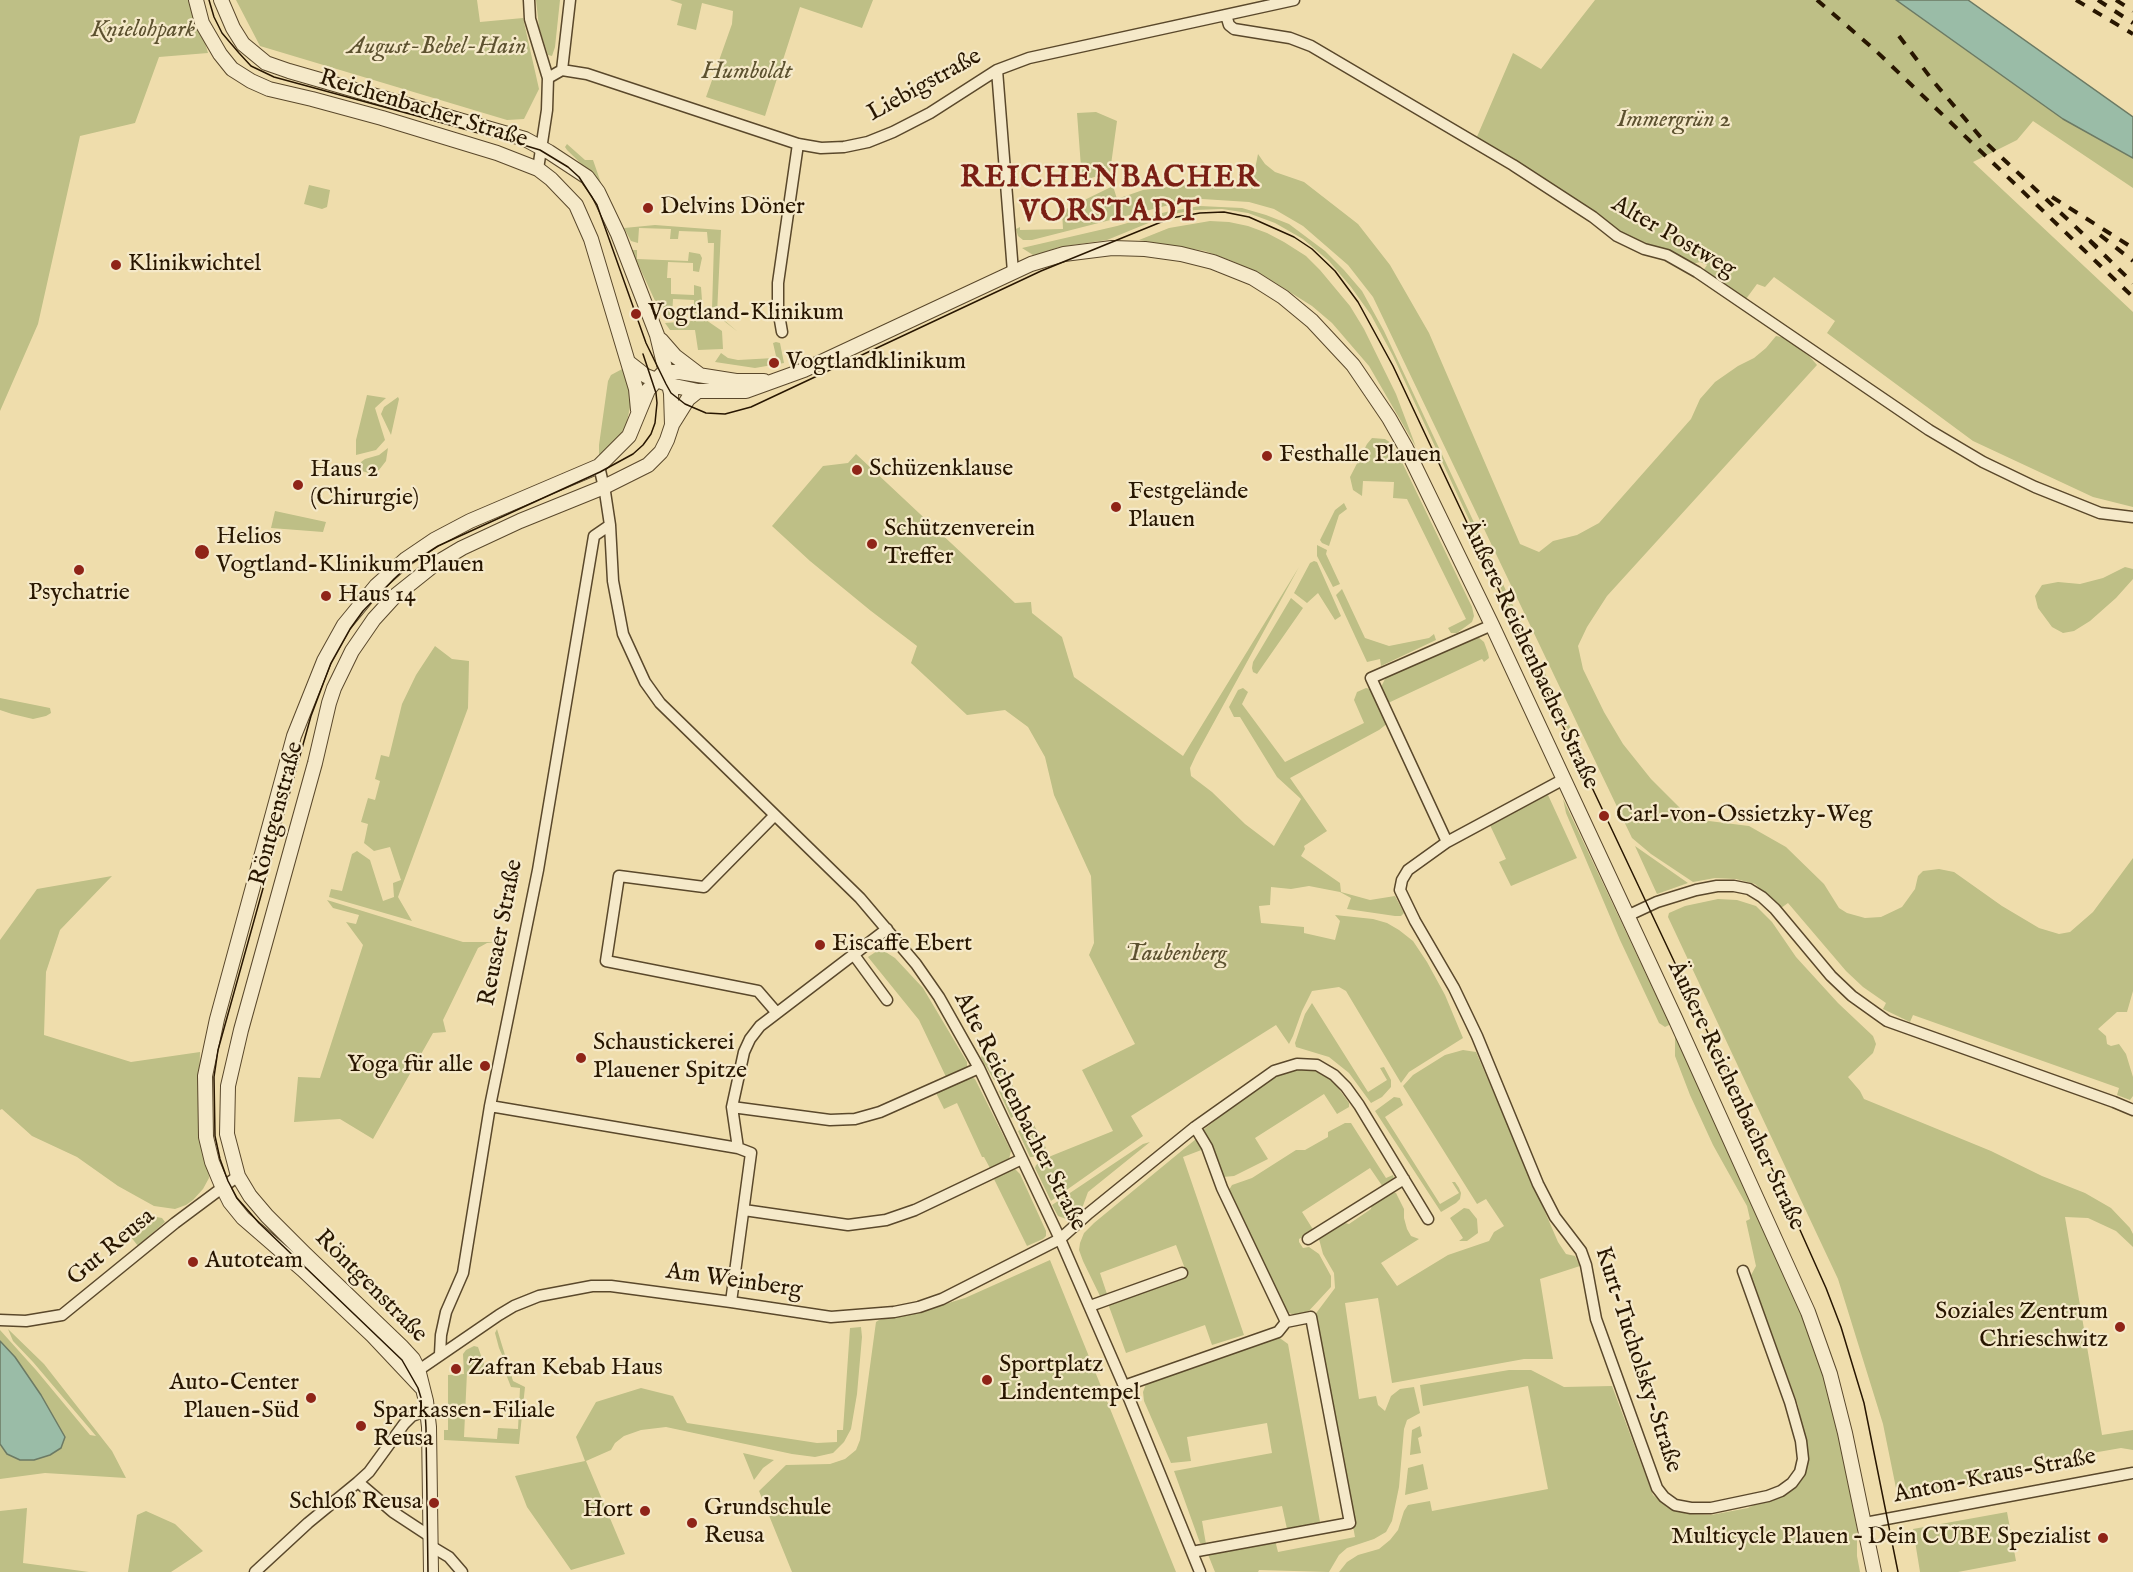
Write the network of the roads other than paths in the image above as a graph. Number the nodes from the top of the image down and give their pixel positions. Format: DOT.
graph roads {
  1 [pos="196,0"];
  2 [pos="221,0"];
  3 [pos="529,0"];
  4 [pos="570,0"];
  5 [pos="1294,0"];
  6 [pos="1226,15"];
  7 [pos="562,70"];
  8 [pos="997,70"];
  9 [pos="548,78"];
  10 [pos="798,144"];
  11 [pos="540,147"];
  12 [pos="538,169"];
  13 [pos="1013,272"];
  14 [pos="782,332"];
  15 [pos="657,335"];
  16 [pos="628,362"];
  17 [pos="702,376"];
  18 [pos="669,379"];
  19 [pos="775,380"];
  20 [pos="654,381"];
  21 [pos="698,391"];
  22 [pos="638,410"];
  23 [pos="672,424"];
  24 [pos="598,466"];
  25 [pos="604,487"];
  26 [pos="2133,517"];
  27 [pos="610,525"];
  28 [pos="1492,626"];
  29 [pos="1564,779"];
  30 [pos="774,816"];
  31 [pos="1447,842"];
  32 [pos="1626,916"];
  33 [pos="887,929"];
  34 [pos="854,955"];
  35 [pos="887,1000"];
  36 [pos="777,1013"];
  37 [pos="979,1068"];
  38 [pos="490,1106"];
  39 [pos="732,1107"];
  40 [pos="2133,1110"];
  41 [pos="1195,1127"];
  42 [pos="738,1148"];
  43 [pos="1022,1159"];
  44 [pos="238,1176"];
  45 [pos="1404,1179"];
  46 [pos="222,1186"];
  47 [pos="744,1210"];
  48 [pos="1428,1219"];
  49 [pos="1060,1239"];
  50 [pos="1308,1239"];
  51 [pos="1743,1271"];
  52 [pos="1182,1273"];
  53 [pos="731,1302"];
  54 [pos="1090,1306"];
  55 [pos="0,1320"];
  56 [pos="1286,1322"];
  57 [pos="440,1354"];
  58 [pos="414,1372"];
  59 [pos="1124,1386"];
  60 [pos="428,1410"];
  61 [pos="2133,1473"];
  62 [pos="358,1482"];
  63 [pos="1865,1523"];
  64 [pos="431,1542"];
  65 [pos="1192,1552"];
  66 [pos="255,1572"];
  67 [pos="430,1572"];
  68 [pos="462,1572"];
  69 [pos="1200,1572"];
  70 [pos="1874,1572"];
  1 -- 12 [label="street, Reichenbacher Straße"];
  2 -- 11 [label="street, Reichenbacher Straße"];
  3 -- 9 [label="street"];
  4 -- 7 [label="street"];
  5 -- 6 [label="street, Liebigstraße"];
  6 -- 8 [label="street, Liebigstraße"];
  6 -- 26 [label="street, Alter Postweg"];
  7 -- 9 [label="street"];
  7 -- 10 [label="street, Liebigstraße"];
  8 -- 10 [label="street, Liebigstraße"];
  8 -- 13 [label="street"];
  9 -- 11 [label="street"];
  10 -- 14 [label="street"];
  11 -- 12 [label="street"];
  11 -- 15 [label="street, Reichenbacher Straße"];
  12 -- 16 [label="street, Reichenbacher Straße"];
  13 -- 19 [label="street, Äußere Reichenbacher Straße"];
  13 -- 28 [label="street, Äußere Reichenbacher Straße"];
  15 -- 17 [label="street"];
  15 -- 18 [label="street, Röntgenstraße"];
  16 -- 20 [label="street, Äußere Reichenbacher Straße"];
  16 -- 22 [label="street, Röntgenstraße"];
  17 -- 18 [label="street, Äußere Reichenbacher Straße"];
  17 -- 19 [label="street, Äußere Reichenbacher Straße"];
  18 -- 20 [label="street, Äußere Reichenbacher Straße"];
  18 -- 21 [label="street, Äußere Reichenbacher Straße"];
  18 -- 23 [label="street, Röntgenstraße"];
  19 -- 21 [label="street, Äußere Reichenbacher Straße"];
  20 -- 22 [label="street, Röntgenstraße"];
  21 -- 23 [label="street"];
  22 -- 24 [label="street, Röntgenstraße"];
  23 -- 25 [label="street, Röntgenstraße"];
  24 -- 25 [label="street, Alte Reichenbacher Straße"];
  24 -- 46 [label="street, Röntgenstraße"];
  25 -- 27 [label="street, Alte Reichenbacher Straße"];
  25 -- 44 [label="street, Röntgenstraße"];
  27 -- 30 [label="street, Alte Reichenbacher Straße"];
  27 -- 38 [label="street, Reusaer Straße"];
  28 -- 29 [label="street, Äußere Reichenbacher Straße"];
  28 -- 31 [label="street"];
  29 -- 31 [label="street"];
  29 -- 32 [label="street, Äußere Reichenbacher Straße"];
  30 -- 33 [label="street, Alte Reichenbacher Straße"];
  30 -- 36 [label="street"];
  31 -- 51 [label="street, Kurt-Tucholsky-Straße"];
  32 -- 40 [label="street"];
  32 -- 63 [label="street, Äußere Reichenbacher Straße"];
  33 -- 34 [label="street"];
  33 -- 37 [label="street, Alte Reichenbacher Straße"];
  34 -- 35 [label="street"];
  34 -- 36 [label="street"];
  36 -- 39 [label="street"];
  37 -- 39 [label="street"];
  37 -- 43 [label="street, Alte Reichenbacher Straße"];
  38 -- 42 [label="street"];
  38 -- 57 [label="street, Reusaer Straße"];
  39 -- 42 [label="street"];
  41 -- 45 [label="street, Am Weinberg"];
  41 -- 49 [label="street, Am Weinberg"];
  41 -- 56 [label="street"];
  42 -- 47 [label="street"];
  43 -- 47 [label="street"];
  43 -- 49 [label="street, Alte Reichenbacher Straße"];
  44 -- 46 [label="street, Gut Reusa"];
  44 -- 58 [label="street, Röntgenstraße"];
  45 -- 48 [label="street, Am Weinberg"];
  45 -- 50 [label="street"];
  46 -- 55 [label="street, Gut Reusa"];
  46 -- 58 [label="street, Röntgenstraße"];
  47 -- 53 [label="street"];
  49 -- 53 [label="street, Am Weinberg"];
  49 -- 54 [label="street, Alte Reichenbacher Straße"];
  52 -- 54 [label="street"];
  53 -- 57 [label="street, Am Weinberg"];
  54 -- 59 [label="street, Alte Reichenbacher Straße"];
  56 -- 59 [label="street"];
  56 -- 65 [label="street"];
  57 -- 58 [label="street, Am Weinberg"];
  58 -- 60 [label="street, Röntgenstraße"];
  59 -- 65 [label="street, Alte Reichenbacher Straße"];
  60 -- 62 [label="street"];
  60 -- 64 [label="street"];
  61 -- 63 [label="street, Anton-Kraus-Straße"];
  62 -- 64 [label="street"];
  62 -- 66 [label="street"];
  63 -- 70 [label="street, Äußere Reichenbacher Straße"];
  64 -- 67 [label="street"];
  64 -- 68 [label="street"];
  65 -- 69 [label="street, Alte Reichenbacher Straße"];
}
